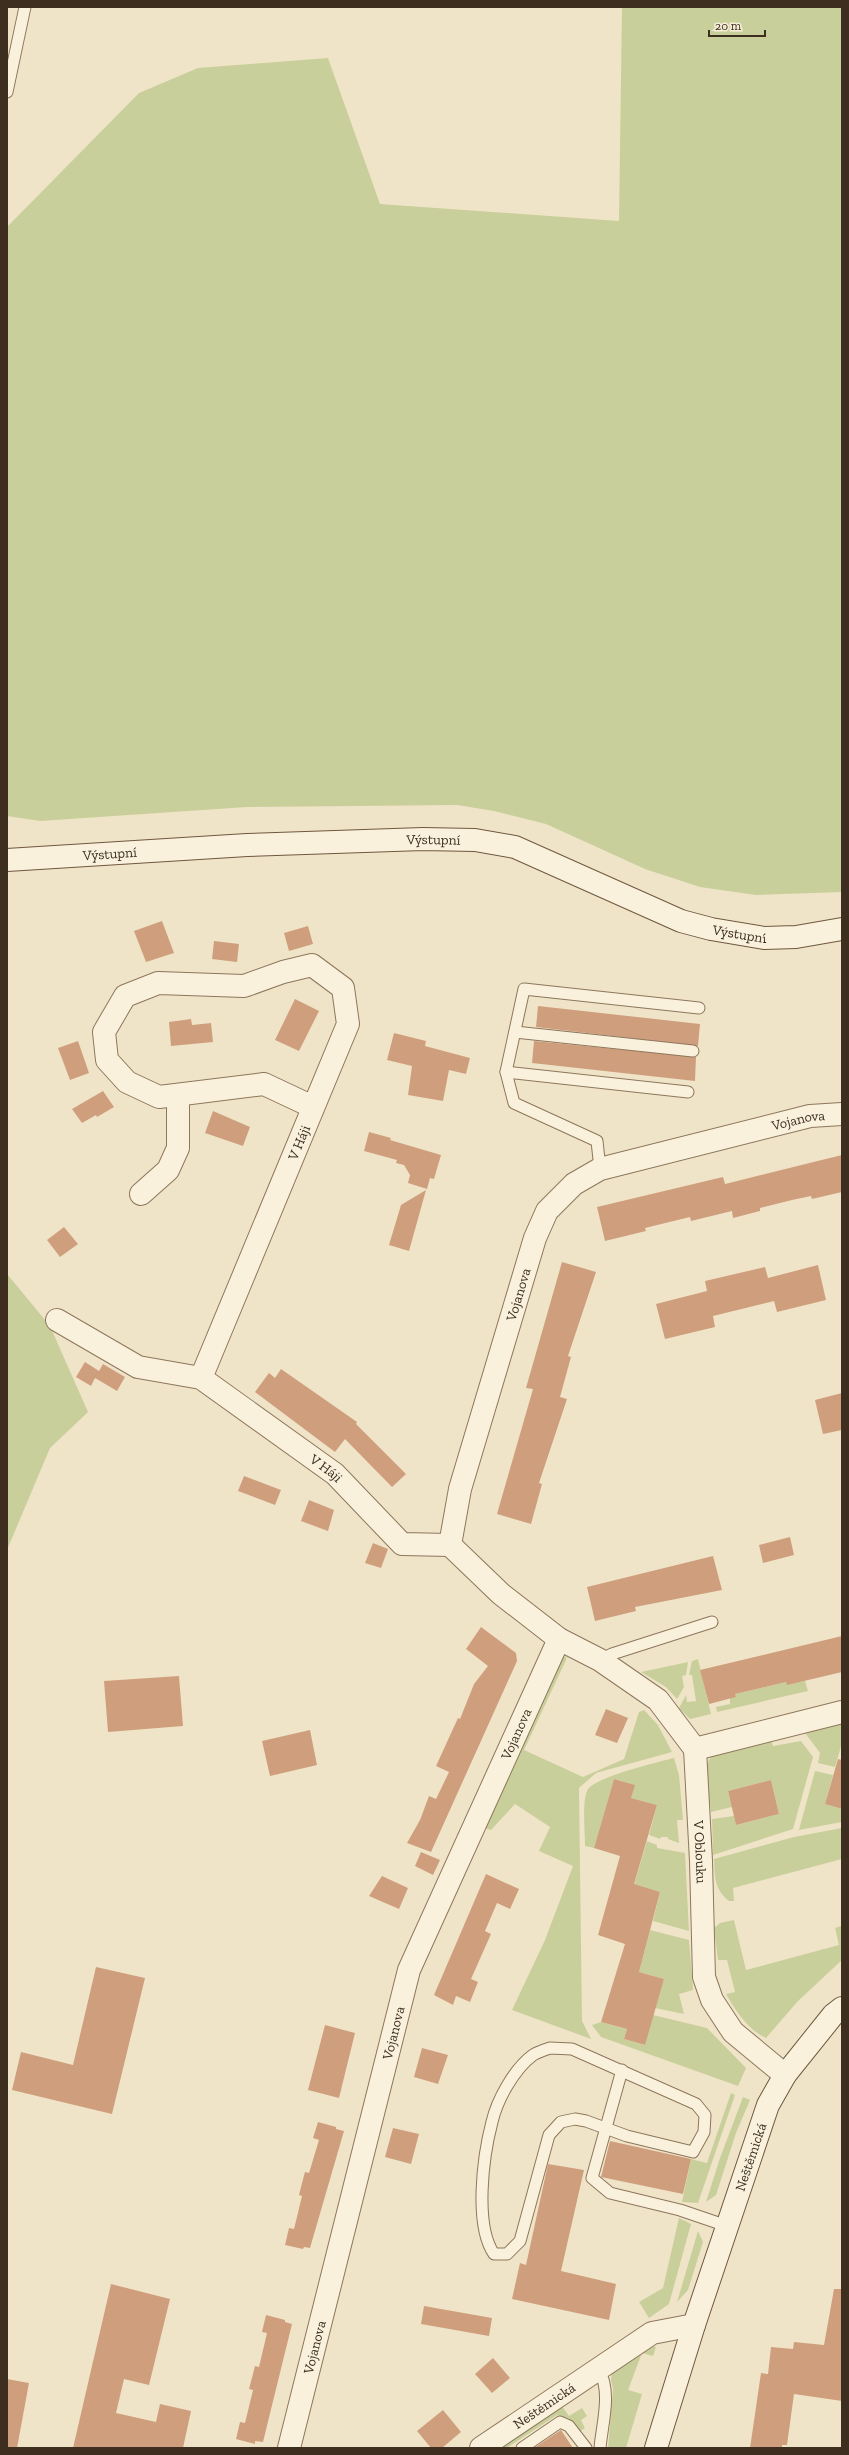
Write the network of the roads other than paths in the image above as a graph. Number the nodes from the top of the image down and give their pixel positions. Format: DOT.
graph roads {
  1 [pos="25,7"];
  2 [pos="7,92"];
  3 [pos="7,860"];
  4 [pos="842,928"];
  5 [pos="699,1008"];
  6 [pos="515,1032"];
  7 [pos="693,1051"];
  8 [pos="506,1072"];
  9 [pos="688,1092"];
  10 [pos="178,1095"];
  11 [pos="313,1107"];
  12 [pos="842,1114"];
  13 [pos="600,1169"];
  14 [pos="141,1194"];
  15 [pos="57,1320"];
  16 [pos="201,1378"];
  17 [pos="450,1545"];
  18 [pos="712,1622"];
  19 [pos="559,1639"];
  20 [pos="600,1660"];
  21 [pos="842,1712"];
  22 [pos="695,1749"];
  23 [pos="842,2008"];
  24 [pos="622,2070"];
  25 [pos="785,2074"];
  26 [pos="606,2128"];
  27 [pos="727,2226"];
  28 [pos="694,2325"];
  29 [pos="599,2370"];
  30 [pos="289,2448"];
  31 [pos="481,2448"];
  32 [pos="522,2448"];
  33 [pos="586,2448"];
  34 [pos="600,2448"];
  35 [pos="656,2448"];
  1 -- 2 [label="lane"];
  3 -- 4 [label="street, Výstupní"];
  5 -- 6 [label="lane"];
  6 -- 7 [label="lane"];
  6 -- 8 [label="lane"];
  8 -- 9 [label="lane"];
  8 -- 13 [label="lane"];
  10 -- 11 [label="street"];
  10 -- 11 [label="street, V Háji"];
  10 -- 14 [label="street"];
  11 -- 16 [label="street, V Háji"];
  12 -- 13 [label="street, Vojanova"];
  13 -- 17 [label="street, Vojanova"];
  15 -- 16 [label="street, V Háji"];
  16 -- 17 [label="street, V Háji"];
  17 -- 19 [label="street"];
  18 -- 20 [label="lane"];
  19 -- 20 [label="street"];
  19 -- 30 [label="street, Vojanova"];
  20 -- 22 [label="street"];
  21 -- 22 [label="street"];
  22 -- 25 [label="street, V Oblouku"];
  23 -- 25 [label="street, Neštěmická"];
  24 -- 26 [label="lane"];
  24 -- 26 [label="lane"];
  24 -- 26 [label="lane"];
  25 -- 27 [label="street, Neštěmická"];
  26 -- 27 [label="lane"];
  27 -- 28 [label="street, Neštěmická"];
  28 -- 29 [label="street, Neštěmická"];
  28 -- 35 [label="street, Neštěmická"];
  29 -- 31 [label="street, Neštěmická"];
  29 -- 34 [label="lane"];
  32 -- 33 [label="lane"];
}
